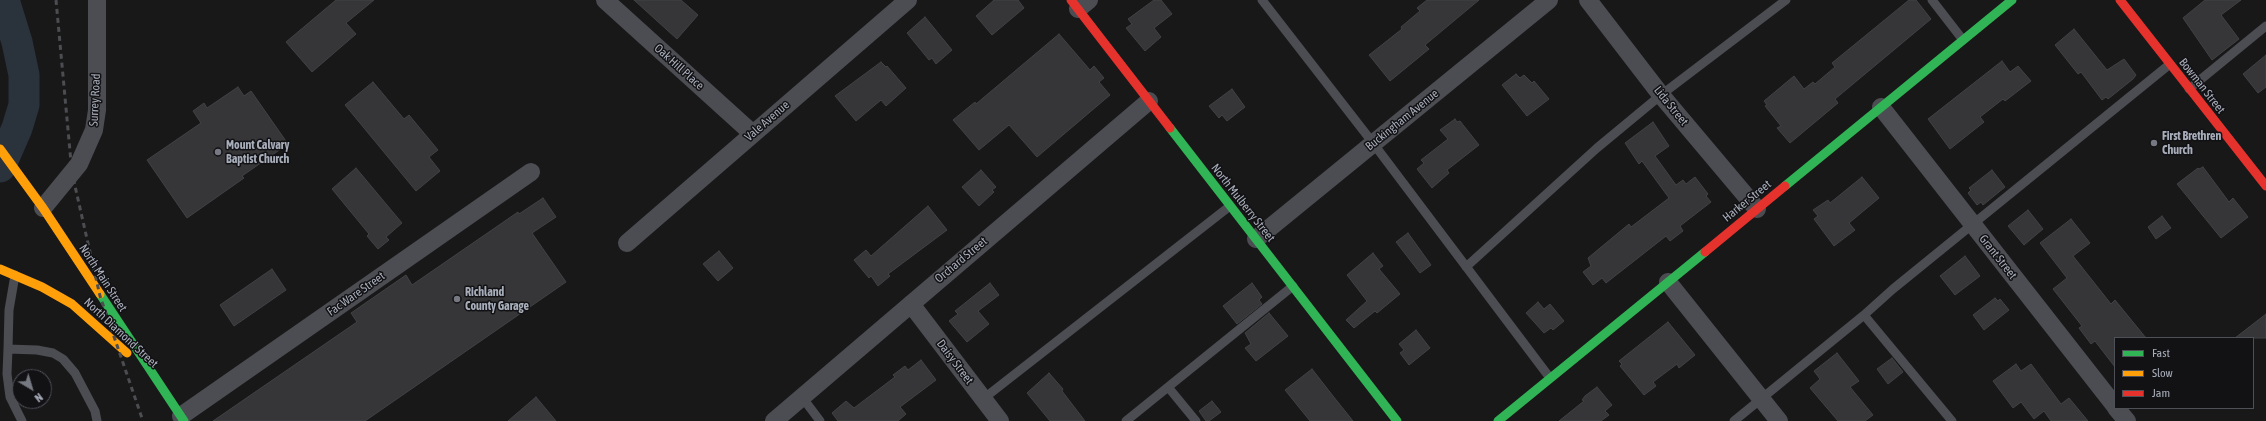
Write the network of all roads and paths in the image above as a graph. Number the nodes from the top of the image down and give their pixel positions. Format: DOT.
graph roads {
  1 [pos="97,0"];
  2 [pos="605,0"];
  3 [pos="908,0"];
  4 [pos="1262,0"];
  5 [pos="1549,0"];
  6 [pos="1588,0"];
  7 [pos="1786,0"];
  8 [pos="1932,0"];
  9 [pos="2012,0"];
  10 [pos="2120,0"];
  11 [pos="1079,3"];
  12 [pos="2266,26"];
  13 [pos="1963,40"];
  14 [pos="2170,64"];
  15 [pos="2189,89"];
  16 [pos="1661,94"];
  17 [pos="1149,100"];
  18 [pos="1881,107"];
  19 [pos="753,134"];
  20 [pos="1373,144"];
  21 [pos="0,149"];
  22 [pos="531,172"];
  23 [pos="2266,186"];
  24 [pos="1230,206"];
  25 [pos="43,208"];
  26 [pos="1757,209"];
  27 [pos="1972,224"];
  28 [pos="1256,240"];
  29 [pos="627,243"];
  30 [pos="1466,267"];
  31 [pos="0,269"];
  32 [pos="15,274"];
  33 [pos="1668,282"];
  34 [pos="1292,286"];
  35 [pos="911,304"];
  36 [pos="1864,315"];
  37 [pos="8,349"];
  38 [pos="1550,378"];
  39 [pos="159,385"];
  40 [pos="1168,387"];
  41 [pos="802,397"];
  42 [pos="983,399"];
  43 [pos="1762,399"];
  44 [pos="2114,404"];
  45 [pos="2118,409"];
  46 [pos="183,418"];
  47 [pos="22,421"];
  48 [pos="97,421"];
  49 [pos="774,421"];
  50 [pos="820,421"];
  51 [pos="1000,421"];
  52 [pos="1126,421"];
  53 [pos="1196,421"];
  54 [pos="1397,421"];
  55 [pos="1498,421"];
  56 [pos="1734,421"];
  57 [pos="1779,421"];
  58 [pos="1952,421"];
  59 [pos="2127,421"];
  1 -- 25 [label="street, Surrey Road"];
  2 -- 19 [label="street, Oak Hill Place"];
  3 -- 19 [label="street, Vale Avenue"];
  4 -- 20 [label="lane"];
  5 -- 20 [label="street, Buckingham Avenue"];
  6 -- 16 [label="street, Lida Street"];
  7 -- 16 [label="lane"];
  8 -- 13 [label="lane"];
  9 -- 13 [label="main road, Harker Street"];
  10 -- 14 [label="main road, Bowman Street"];
  11 -- 17 [label="main road, North Mulberry Street"];
  12 -- 15 [label="lane"];
  13 -- 18 [label="main road, Harker Street"];
  14 -- 15 [label="main road, Bowman Street"];
  14 -- 27 [label="lane"];
  15 -- 23 [label="main road, Bowman Street"];
  16 -- 26 [label="street, Lida Street"];
  16 -- 30 [label="lane"];
  17 -- 24 [label="main road, North Mulberry Street"];
  17 -- 35 [label="street, Orchard Street"];
  18 -- 26 [label="main road, Harker Street"];
  18 -- 27 [label="street, Grant Street"];
  19 -- 29 [label="street, Vale Avenue"];
  20 -- 28 [label="street, Buckingham Avenue"];
  20 -- 30 [label="lane"];
  21 -- 25 [label="main road, North Main Street"];
  22 -- 46 [label="street, Fac Ware Street"];
  24 -- 28 [label="main road, North Mulberry Street"];
  24 -- 42 [label="lane"];
  25 -- 39 [label="main road, North Main Street"];
  26 -- 33 [label="main road, Harker Street"];
  27 -- 36 [label="lane"];
  27 -- 44 [label="street, Grant Street"];
  28 -- 34 [label="main road, North Mulberry Street"];
  30 -- 38 [label="lane"];
  31 -- 32 [label="main road, North Diamond Street"];
  32 -- 37 [label="lane"];
  32 -- 39 [label="main road, North Diamond Street"];
  33 -- 38 [label="main road, Harker Street"];
  33 -- 43 [label="street"];
  34 -- 40 [label="lane"];
  34 -- 54 [label="main road, North Mulberry Street"];
  35 -- 41 [label="street, Orchard Street"];
  35 -- 42 [label="street, Daisy Street"];
  36 -- 43 [label="lane"];
  36 -- 58 [label="lane"];
  37 -- 47 [label="lane"];
  37 -- 48 [label="lane"];
  38 -- 55 [label="main road, Harker Street"];
  39 -- 46 [label="main road, North Main Street"];
  40 -- 52 [label="lane"];
  40 -- 53 [label="lane"];
  41 -- 49 [label="street, Orchard Street"];
  41 -- 50 [label="lane"];
  42 -- 51 [label="street, Daisy Street"];
  43 -- 56 [label="lane"];
  43 -- 57 [label="street"];
  45 -- 59 [label="street, Grant Street"];
}
